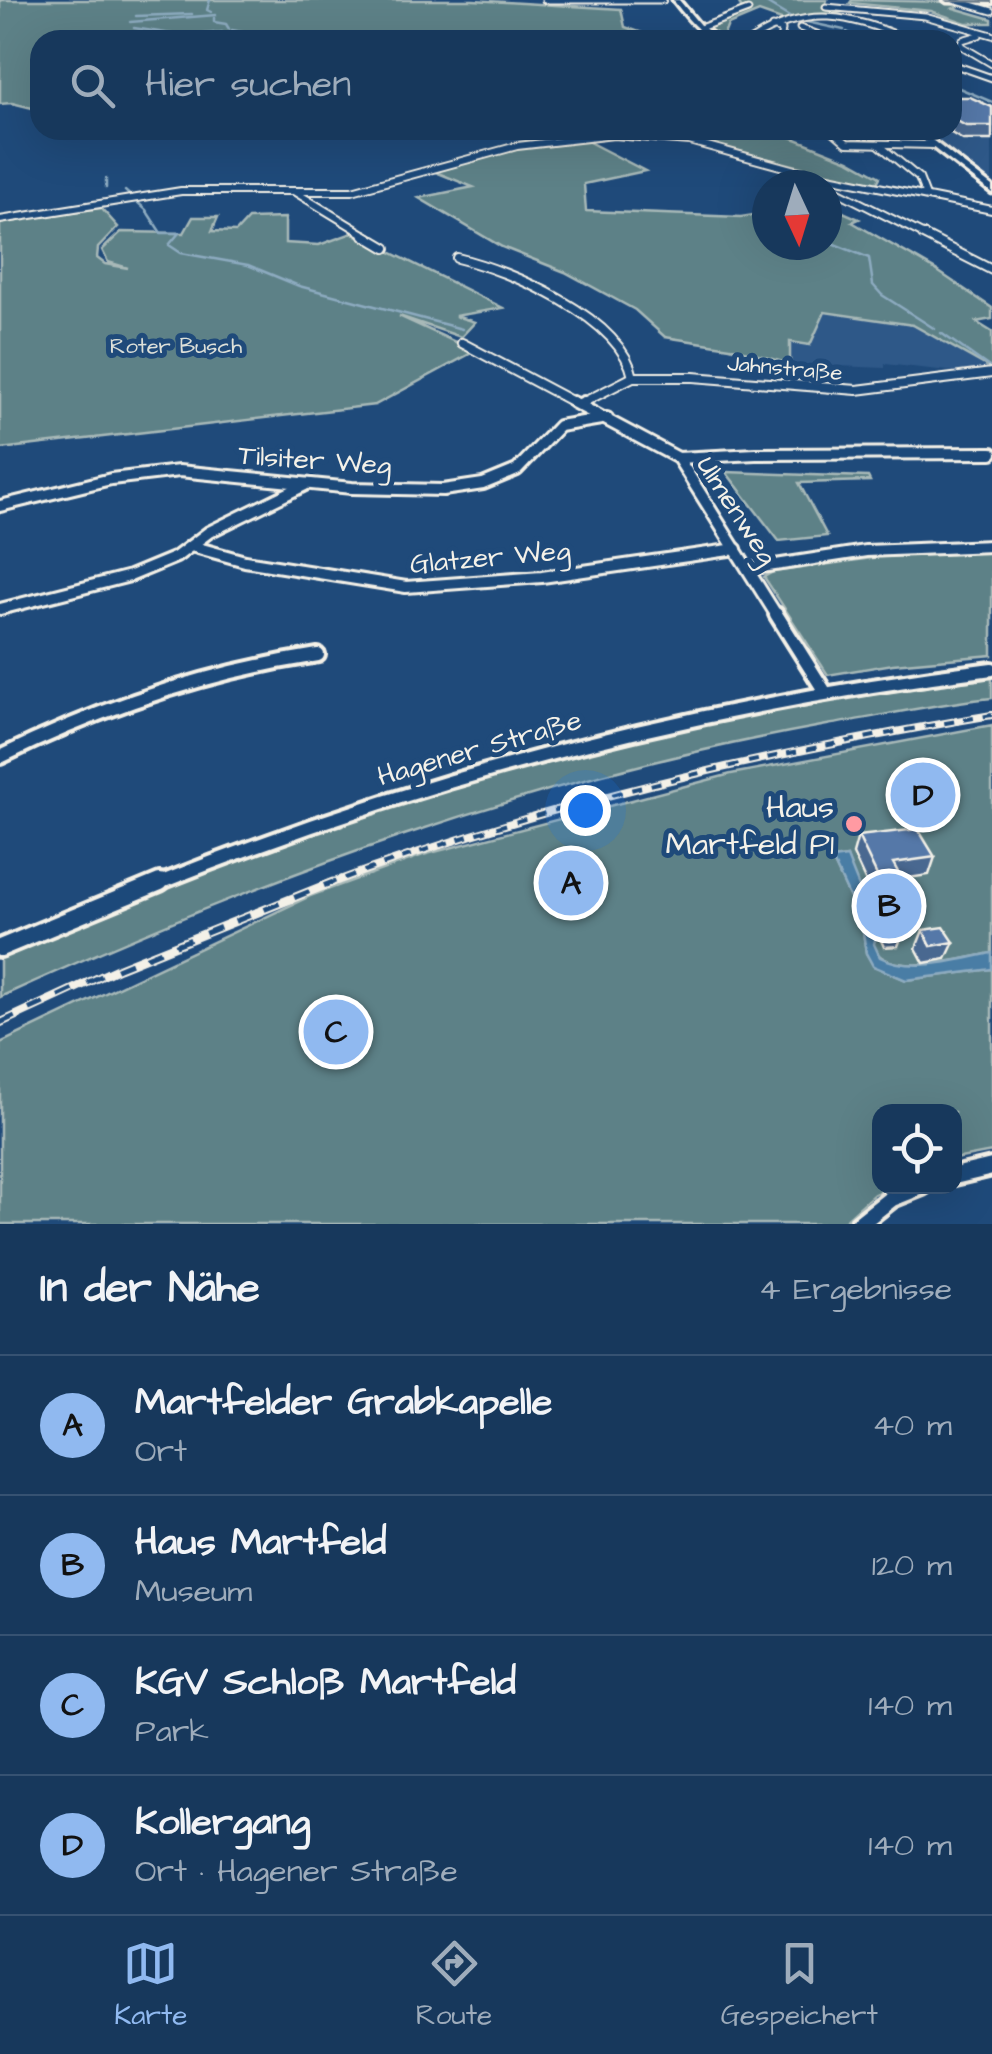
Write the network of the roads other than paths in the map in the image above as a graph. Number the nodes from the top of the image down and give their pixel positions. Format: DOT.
graph roads {
  1 [pos="545,0"];
  2 [pos="663,0"];
  3 [pos="676,0"];
  4 [pos="946,0"];
  5 [pos="955,0"];
  6 [pos="596,1"];
  7 [pos="992,1"];
  8 [pos="826,7"];
  9 [pos="748,10"];
  10 [pos="992,11"];
  11 [pos="772,26"];
  12 [pos="884,26"];
  13 [pos="700,28"];
  14 [pos="800,28"];
  15 [pos="703,30"];
  16 [pos="766,30"];
  17 [pos="782,30"];
  18 [pos="806,30"];
  19 [pos="891,30"];
  20 [pos="901,30"];
  21 [pos="990,34"];
  22 [pos="962,40"];
  23 [pos="962,46"];
  24 [pos="992,64"];
  25 [pos="962,68"];
  26 [pos="992,78"];
  27 [pos="566,140"];
  28 [pos="689,140"];
  29 [pos="844,140"];
  30 [pos="927,140"];
  31 [pos="878,144"];
  32 [pos="933,145"];
  33 [pos="795,170"];
  34 [pos="842,179"];
  35 [pos="992,190"];
  36 [pos="295,192"];
  37 [pos="842,194"];
  38 [pos="926,196"];
  39 [pos="992,210"];
  40 [pos="0,220"];
  41 [pos="386,248"];
  42 [pos="457,258"];
  43 [pos="992,270"];
  44 [pos="462,343"];
  45 [pos="992,373"];
  46 [pos="633,377"];
  47 [pos="580,404"];
  48 [pos="607,418"];
  49 [pos="992,453"];
  50 [pos="678,458"];
  51 [pos="305,485"];
  52 [pos="0,506"];
  53 [pos="191,546"];
  54 [pos="992,546"];
  55 [pos="736,549"];
  56 [pos="749,569"];
  57 [pos="0,609"];
  58 [pos="318,655"];
  59 [pos="992,669"];
  60 [pos="825,692"];
  61 [pos="0,757"];
  62 [pos="0,948"];
  63 [pos="992,1166"];
  64 [pos="962,1174"];
  65 [pos="902,1194"];
  66 [pos="859,1224"];
  1 -- 6 [label="street"];
  2 -- 6 [label="street"];
  3 -- 13 [label="main road"];
  4 -- 5 [label="main road"];
  5 -- 7 [label="main road"];
  5 -- 10 [label="street"];
  8 -- 21 [label="street"];
  9 -- 13 [label="street"];
  11 -- 12 [label="street"];
  11 -- 16 [label="street"];
  11 -- 17 [label="street"];
  12 -- 19 [label="street"];
  12 -- 20 [label="street"];
  13 -- 15 [label="main road"];
  14 -- 18 [label="street"];
  21 -- 22 [label="street"];
  23 -- 24 [label="street"];
  25 -- 26 [label="street"];
  27 -- 36 [label="street"];
  28 -- 33 [label="street"];
  29 -- 31 [label="street"];
  30 -- 32 [label="main road"];
  31 -- 32 [label="street"];
  31 -- 38 [label="street"];
  32 -- 35 [label="main road"];
  34 -- 38 [label="street"];
  36 -- 40 [label="street"];
  36 -- 41 [label="street"];
  37 -- 43 [label="street"];
  38 -- 39 [label="street"];
  42 -- 46 [label="street"];
  44 -- 47 [label="street, Ulmenweg"];
  45 -- 46 [label="street, Jahnstraße"];
  46 -- 47 [label="street, Jahnstraße"];
  47 -- 48 [label="street, Ulmenweg"];
  48 -- 50 [label="street, Ulmenweg"];
  48 -- 51 [label="street, Tilsiter Weg"];
  49 -- 50 [label="street"];
  50 -- 55 [label="street, Ulmenweg"];
  51 -- 52 [label="street, Tilsiter Weg"];
  51 -- 53 [label="street"];
  53 -- 55 [label="street, Glatzer Weg"];
  53 -- 57 [label="street"];
  54 -- 56 [label="street"];
  55 -- 56 [label="street, Ulmenweg"];
  56 -- 60 [label="street, Ulmenweg"];
  58 -- 61 [label="street"];
  59 -- 60 [label="street, Hagener Straße"];
  60 -- 62 [label="street, Hagener Straße"];
  63 -- 64 [label="street"];
  65 -- 66 [label="street"];
}
